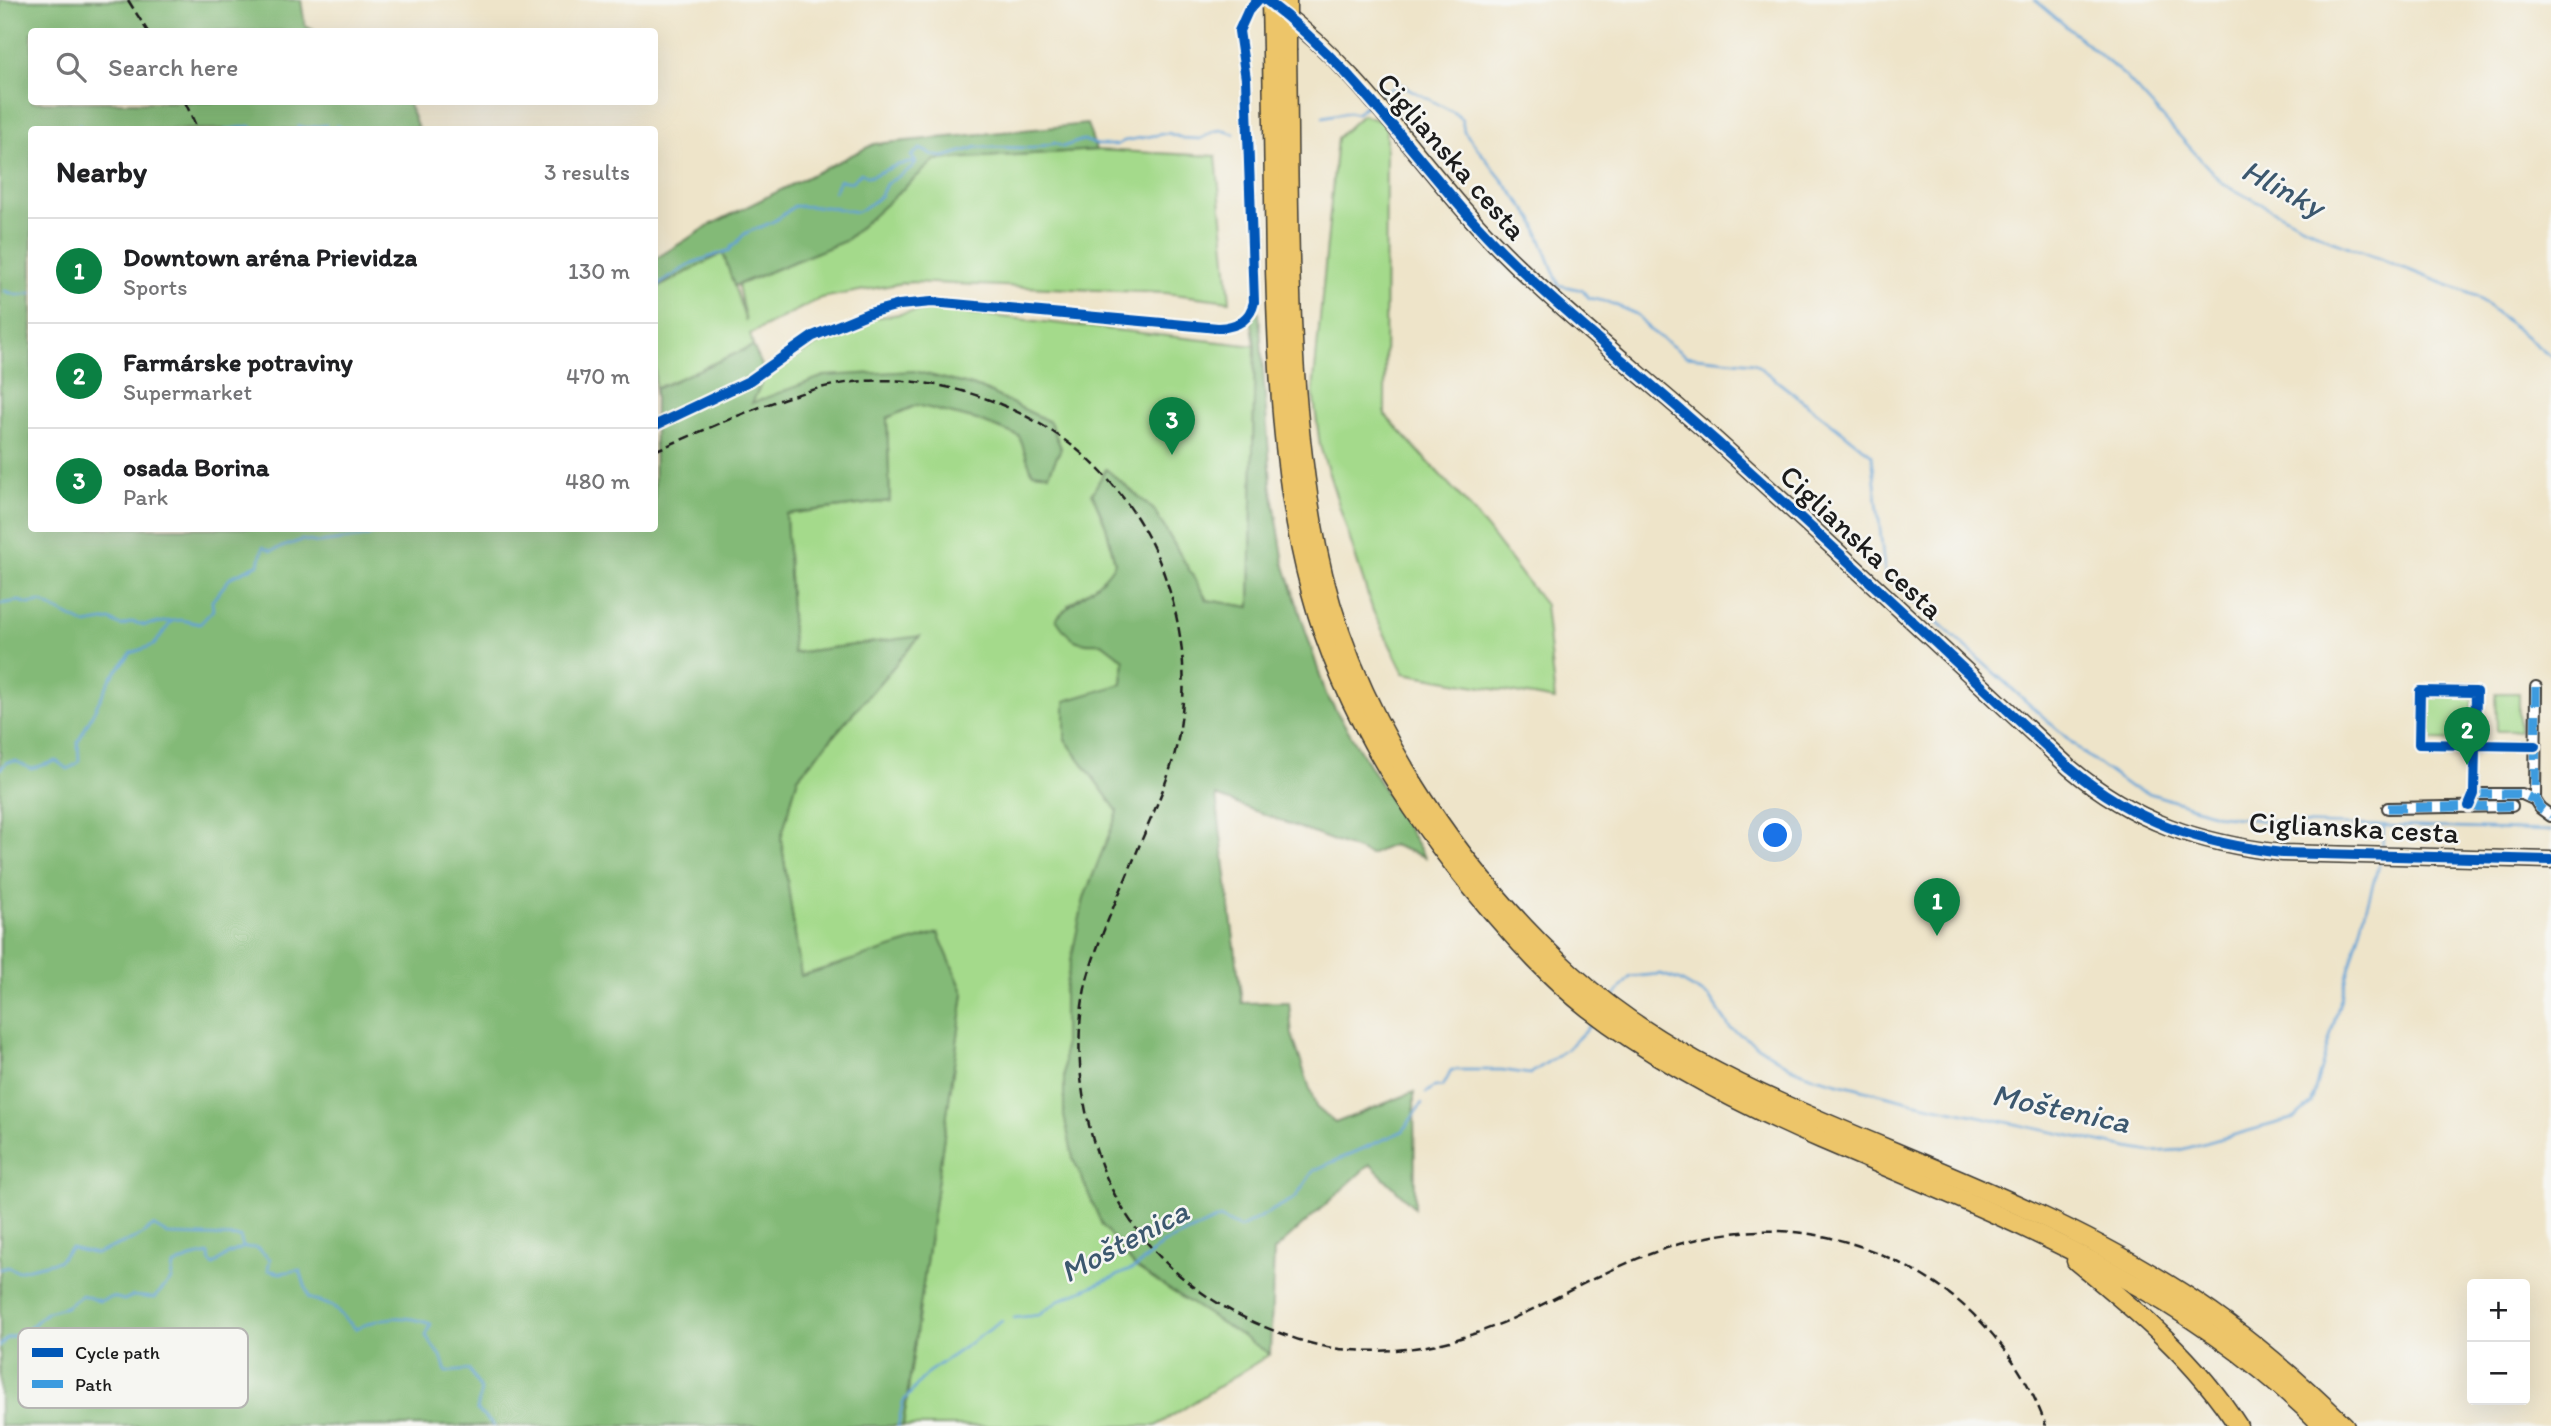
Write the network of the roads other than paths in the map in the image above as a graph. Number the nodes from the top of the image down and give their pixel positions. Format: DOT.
graph roads {
  1 [pos="1266,0"];
  2 [pos="1272,0"];
  3 [pos="1287,0"];
  4 [pos="1280,51"];
  5 [pos="2536,687"];
  6 [pos="2475,745"];
  7 [pos="2535,746"];
  8 [pos="2474,794"];
  9 [pos="2535,800"];
  10 [pos="2469,806"];
  11 [pos="2512,806"];
  12 [pos="2388,807"];
  13 [pos="2551,816"];
  14 [pos="2551,860"];
  15 [pos="1619,1021"];
  16 [pos="2050,1238"];
  17 [pos="2238,1426"];
  18 [pos="2323,1426"];
  19 [pos="2345,1426"];
  1 -- 14 [label="street, Ciglianska cesta"];
  2 -- 4 [label="main road, bridge"];
  3 -- 4 [label="main road, bridge"];
  4 -- 15 [label="main road"];
  5 -- 7 [label="street"];
  6 -- 6 [label="street"];
  6 -- 7 [label="street"];
  6 -- 8 [label="street"];
  7 -- 9 [label="street"];
  8 -- 9 [label="street"];
  8 -- 10 [label="street"];
  9 -- 13 [label="street"];
  10 -- 11 [label="street"];
  10 -- 12 [label="street"];
  15 -- 16 [label="main road"];
  15 -- 19 [label="main road"];
  16 -- 17 [label="main road"];
  16 -- 18 [label="main road"];
}
